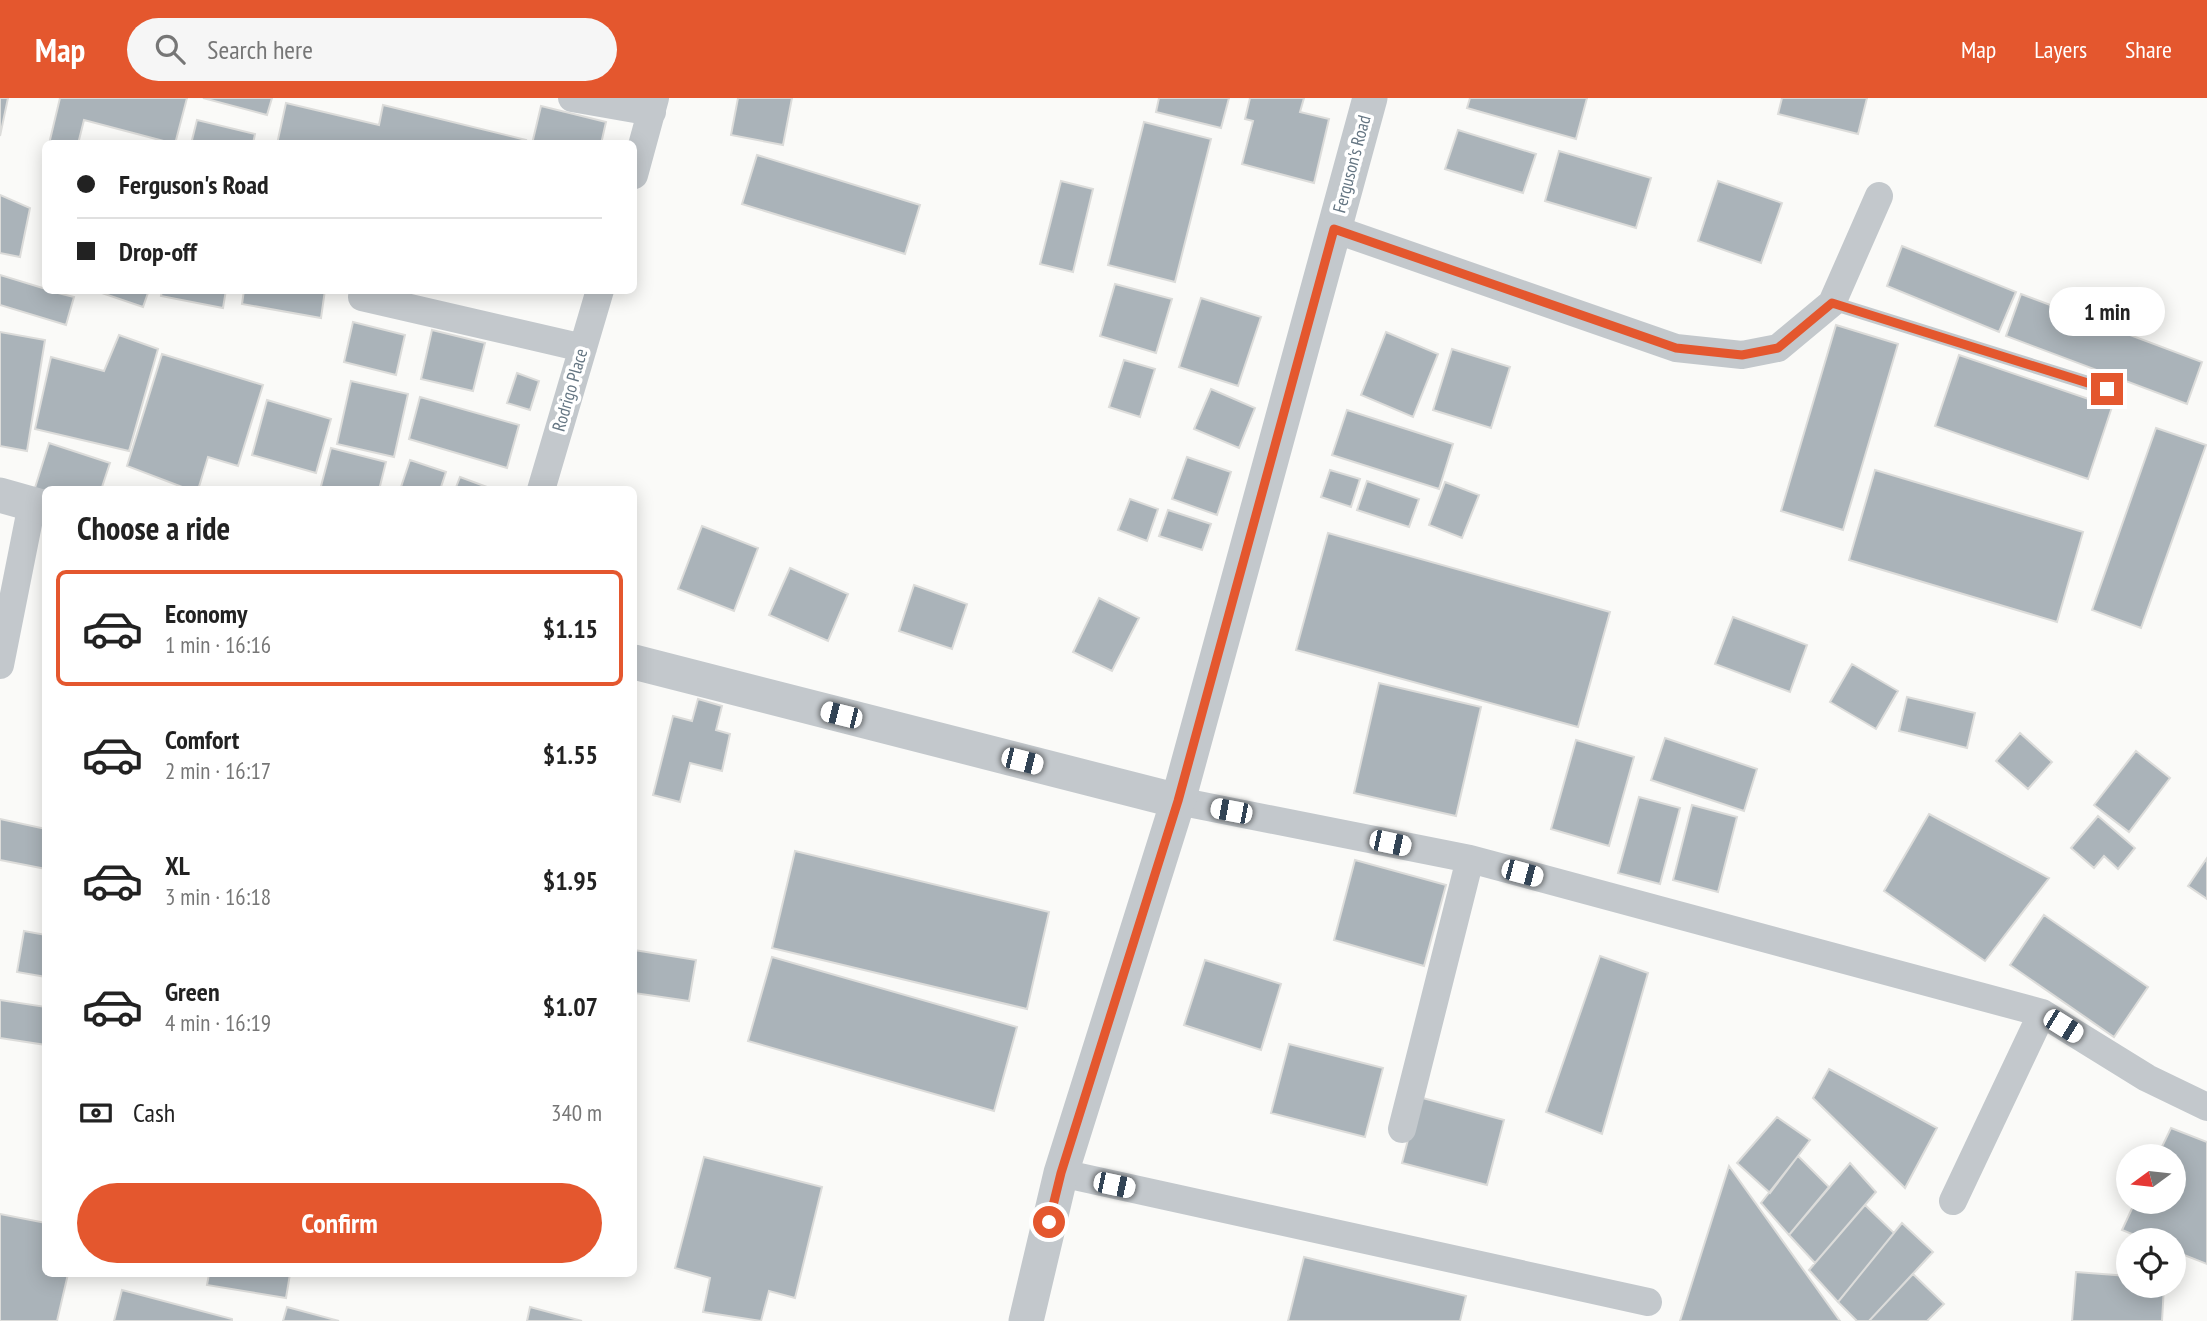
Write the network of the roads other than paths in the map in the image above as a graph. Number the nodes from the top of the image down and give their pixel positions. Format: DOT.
graph roads {
  1 [pos="572,98"];
  2 [pos="1370,98"];
  3 [pos="654,105"];
  4 [pos="637,164"];
  5 [pos="1879,196"];
  6 [pos="1334,229"];
  7 [pos="599,294"];
  8 [pos="362,297"];
  9 [pos="1832,303"];
  10 [pos="583,348"];
  11 [pos="2107,389"];
  12 [pos="542,486"];
  13 [pos="26,502"];
  14 [pos="637,663"];
  15 [pos="0,665"];
  16 [pos="1178,801"];
  17 [pos="1470,859"];
  18 [pos="2042,1013"];
  19 [pos="2207,1107"];
  20 [pos="1402,1129"];
  21 [pos="1061,1173"];
  22 [pos="1953,1201"];
  23 [pos="1648,1302"];
  24 [pos="1026,1321"];
  1 -- 3 [label="street"];
  2 -- 6 [label="street, Ferguson's Road"];
  3 -- 4 [label="street"];
  5 -- 9 [label="street"];
  6 -- 9 [label="street"];
  6 -- 16 [label="street, Ferguson's Road"];
  7 -- 10 [label="street, Rodrigo Place"];
  8 -- 10 [label="street"];
  9 -- 11 [label="lane"];
  10 -- 12 [label="street, Rodrigo Place"];
  13 -- 15 [label="street"];
  14 -- 16 [label="street"];
  16 -- 17 [label="street"];
  16 -- 21 [label="street, Ferguson's Road"];
  17 -- 18 [label="street"];
  17 -- 20 [label="street"];
  18 -- 19 [label="street"];
  18 -- 22 [label="street"];
  21 -- 23 [label="street"];
  21 -- 24 [label="street, Ferguson's Road"];
}
